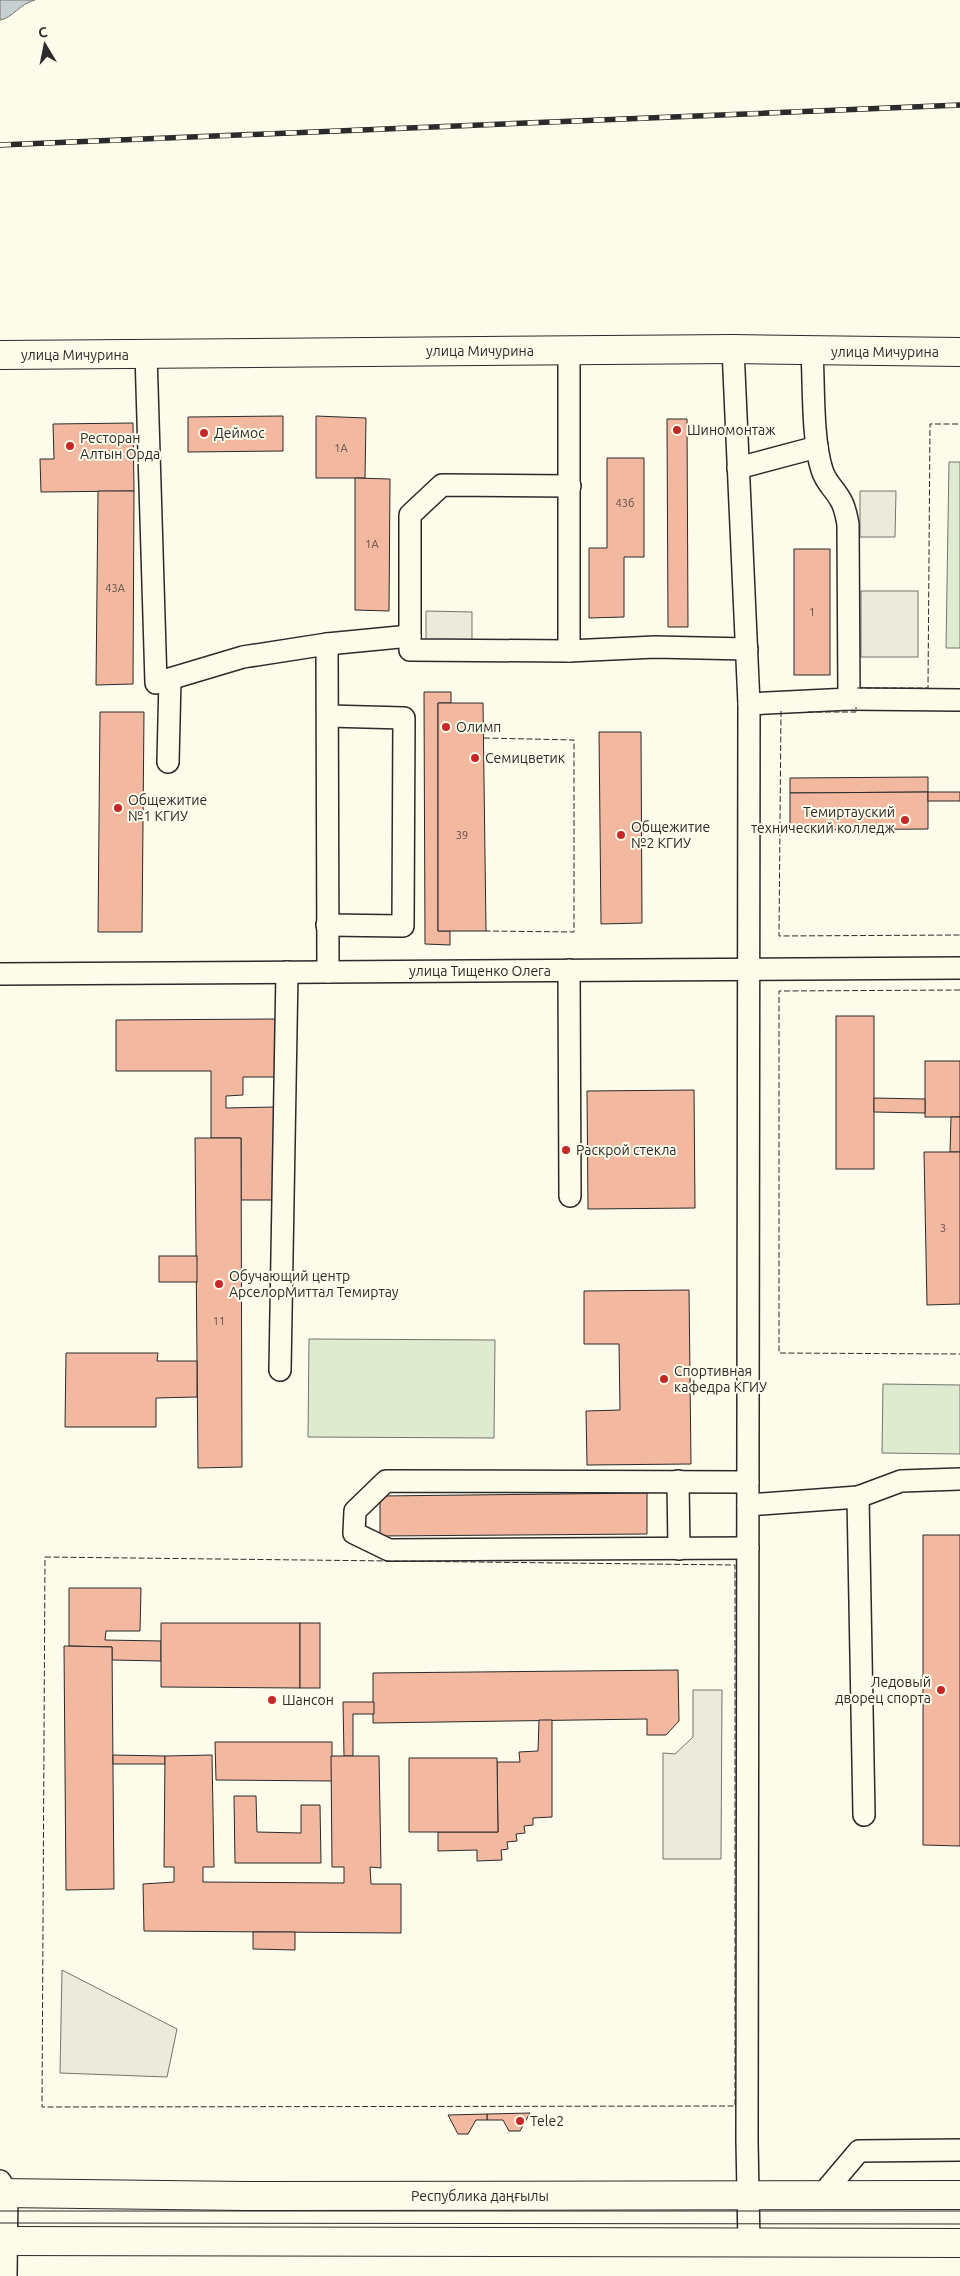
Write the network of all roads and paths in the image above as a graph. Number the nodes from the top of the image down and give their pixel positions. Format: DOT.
graph roads {
  1 [pos="733,349"];
  2 [pos="569,351"];
  3 [pos="812,352"];
  4 [pos="960,352"];
  5 [pos="146,354"];
  6 [pos="0,355"];
  7 [pos="817,447"];
  8 [pos="738,468"];
  9 [pos="570,486"];
  10 [pos="410,636"];
  11 [pos="327,644"];
  12 [pos="747,649"];
  13 [pos="569,651"];
  14 [pos="170,679"];
  15 [pos="849,699"];
  16 [pos="960,700"];
  17 [pos="749,704"];
  18 [pos="328,716"];
  19 [pos="168,762"];
  20 [pos="327,925"];
  21 [pos="960,968"];
  22 [pos="750,969"];
  23 [pos="569,970"];
  24 [pos="287,972"];
  25 [pos="328,972"];
  26 [pos="0,974"];
  27 [pos="570,1196"];
  28 [pos="280,1370"];
  29 [pos="960,1480"];
  30 [pos="678,1481"];
  31 [pos="748,1482"];
  32 [pos="858,1497"];
  33 [pos="748,1505"];
  34 [pos="748,1548"];
  35 [pos="679,1549"];
  36 [pos="864,1815"];
  37 [pos="960,2150"];
  38 [pos="2,2189"];
  39 [pos="748,2195"];
  40 [pos="960,2195"];
  41 [pos="821,2196"];
  42 [pos="3,2241"];
  43 [pos="749,2243"];
  44 [pos="960,2243"];
  45 [pos="6,2276"];
  1 -- 2 [label="main road, улица Мичурина"];
  1 -- 3 [label="main road, улица Мичурина"];
  1 -- 8 [label="street"];
  2 -- 5 [label="main road, улица Мичурина"];
  2 -- 9 [label="street"];
  3 -- 4 [label="main road, улица Мичурина"];
  3 -- 7 [label="street"];
  5 -- 6 [label="main road, улица Мичурина"];
  5 -- 14 [label="street"];
  7 -- 8 [label="street"];
  7 -- 15 [label="street"];
  8 -- 12 [label="street"];
  9 -- 10 [label="street"];
  9 -- 13 [label="street"];
  10 -- 11 [label="street"];
  10 -- 13 [label="street"];
  11 -- 14 [label="street"];
  11 -- 18 [label="street"];
  12 -- 13 [label="street"];
  12 -- 17 [label="street"];
  14 -- 19 [label="street"];
  15 -- 16 [label="street"];
  15 -- 17 [label="street"];
  17 -- 22 [label="street"];
  18 -- 20 [label="street"];
  18 -- 20 [label="street"];
  20 -- 25 [label="street"];
  21 -- 22 [label="street, улица Тищенко Олега"];
  22 -- 23 [label="street, улица Тищенко Олега"];
  22 -- 31 [label="street"];
  23 -- 25 [label="street, улица Тищенко Олега"];
  23 -- 27 [label="street"];
  24 -- 25 [label="street, улица Тищенко Олега"];
  24 -- 26 [label="street, улица Тищенко Олега"];
  24 -- 28 [label="street"];
  29 -- 32 [label="street"];
  30 -- 31 [label="street"];
  30 -- 35 [label="street"];
  30 -- 35 [label="street"];
  31 -- 33 [label="street"];
  32 -- 33 [label="street"];
  32 -- 36 [label="street"];
  33 -- 34 [label="street"];
  34 -- 35 [label="street"];
  34 -- 39 [label="street"];
  37 -- 41 [label="street"];
  38 -- 39 [label="main road, Республика даңғылы"];
  38 -- 42 [label="street"];
  39 -- 41 [label="main road, Республика даңғылы"];
  39 -- 43 [label="street"];
  40 -- 41 [label="main road, Республика даңғылы"];
  42 -- 43 [label="main road"];
  42 -- 45 [label="street"];
  43 -- 44 [label="main road"];
}
